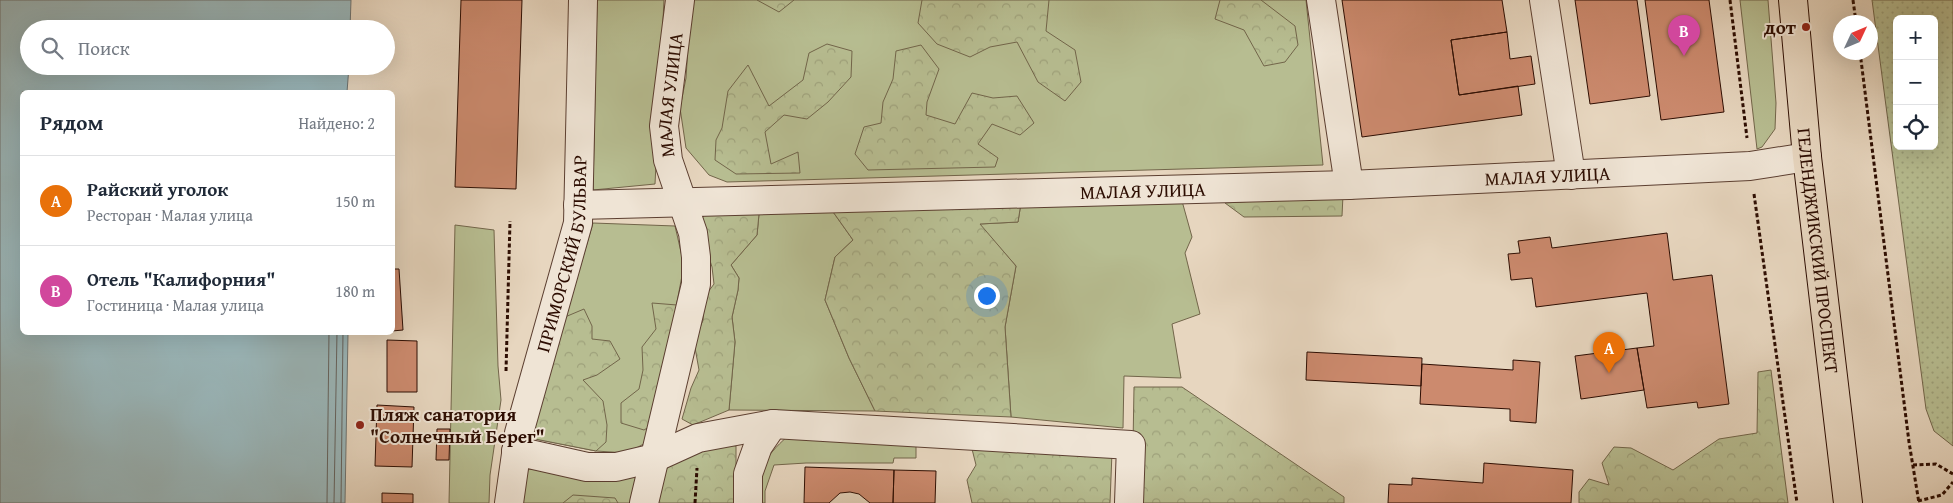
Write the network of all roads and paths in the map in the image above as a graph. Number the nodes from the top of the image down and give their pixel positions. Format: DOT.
graph roads {
  1 [pos="583,0"];
  2 [pos="680,0"];
  3 [pos="1321,0"];
  4 [pos="1544,0"];
  5 [pos="1730,0"];
  6 [pos="1793,0"];
  7 [pos="1853,0"];
  8 [pos="1855,15"];
  9 [pos="1861,60"];
  10 [pos="1807,157"];
  11 [pos="1750,166"];
  12 [pos="1571,174"];
  13 [pos="1348,185"];
  14 [pos="682,201"];
  15 [pos="578,205"];
  16 [pos="510,221"];
  17 [pos="508,380"];
  18 [pos="773,424"];
  19 [pos="516,451"];
  20 [pos="654,458"];
  21 [pos="1912,465"];
  22 [pos="1953,474"];
  23 [pos="1953,482"];
  24 [pos="1918,502"];
  25 [pos="509,503"];
  26 [pos="644,503"];
  27 [pos="748,503"];
  28 [pos="1129,503"];
  29 [pos="1797,503"];
  30 [pos="1848,503"];
  1 -- 15 [label="street, ПРИМОРСКИЙ БУЛЬВАР"];
  2 -- 14 [label="street, МАЛАЯ УЛИЦА"];
  3 -- 13 [label="street"];
  4 -- 12 [label="street"];
  5 -- 11 [label="path"];
  6 -- 10 [label="main road, ГЕЛЕНДЖИКСКИЙ ПРОСПЕКТ"];
  7 -- 8 [label="path"];
  9 -- 21 [label="path"];
  10 -- 11 [label="street, МАЛАЯ УЛИЦА"];
  10 -- 30 [label="main road, ГЕЛЕНДЖИКСКИЙ ПРОСПЕКТ"];
  11 -- 12 [label="street, МАЛАЯ УЛИЦА"];
  11 -- 29 [label="path"];
  12 -- 13 [label="street, МАЛАЯ УЛИЦА"];
  13 -- 14 [label="street, МАЛАЯ УЛИЦА"];
  14 -- 15 [label="street"];
  14 -- 20 [label="street"];
  15 -- 19 [label="street, ПРИМОРСКИЙ БУЛЬВАР"];
  16 -- 17 [label="path"];
  18 -- 20 [label="street"];
  18 -- 27 [label="street"];
  18 -- 28 [label="street"];
  19 -- 20 [label="street"];
  19 -- 25 [label="street, ПРИМОРСКИЙ БУЛЬВАР"];
  20 -- 26 [label="street"];
  21 -- 22 [label="path"];
  21 -- 24 [label="path"];
  23 -- 24 [label="path"];
}
